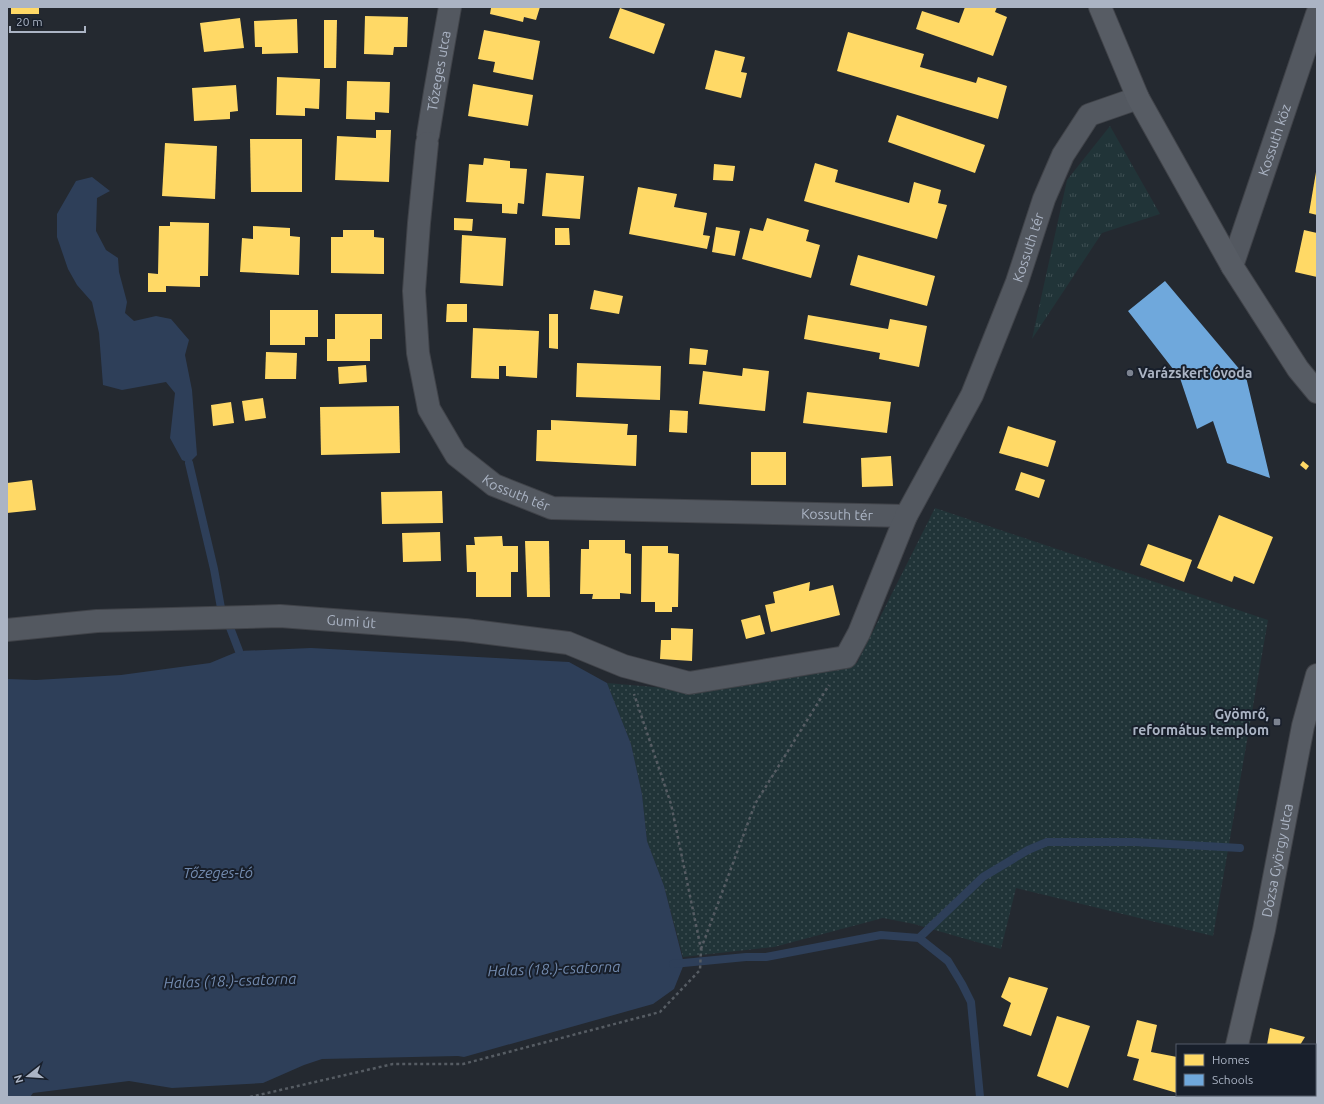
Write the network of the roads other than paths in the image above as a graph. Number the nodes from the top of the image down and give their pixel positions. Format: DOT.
graph roads {
  1 [pos="450,7"];
  2 [pos="1100,7"];
  3 [pos="1317,14"];
  4 [pos="1138,98"];
  5 [pos="428,139"];
  6 [pos="1232,266"];
  7 [pos="1317,392"];
  8 [pos="906,516"];
  9 [pos="7,630"];
  10 [pos="1317,675"];
  11 [pos="689,683"];
  12 [pos="1237,1044"];
  1 -- 5 [label="street, Tőzeges utca"];
  2 -- 4 [label="main road"];
  3 -- 6 [label="street, Kossuth köz"];
  4 -- 6 [label="main road"];
  4 -- 8 [label="street, Kossuth tér"];
  5 -- 8 [label="street, Kossuth tér"];
  6 -- 7 [label="main road"];
  8 -- 11 [label="street, Kossuth tér"];
  9 -- 11 [label="street, Gumi út"];
  10 -- 12 [label="main road, Dózsa György utca"];
}
